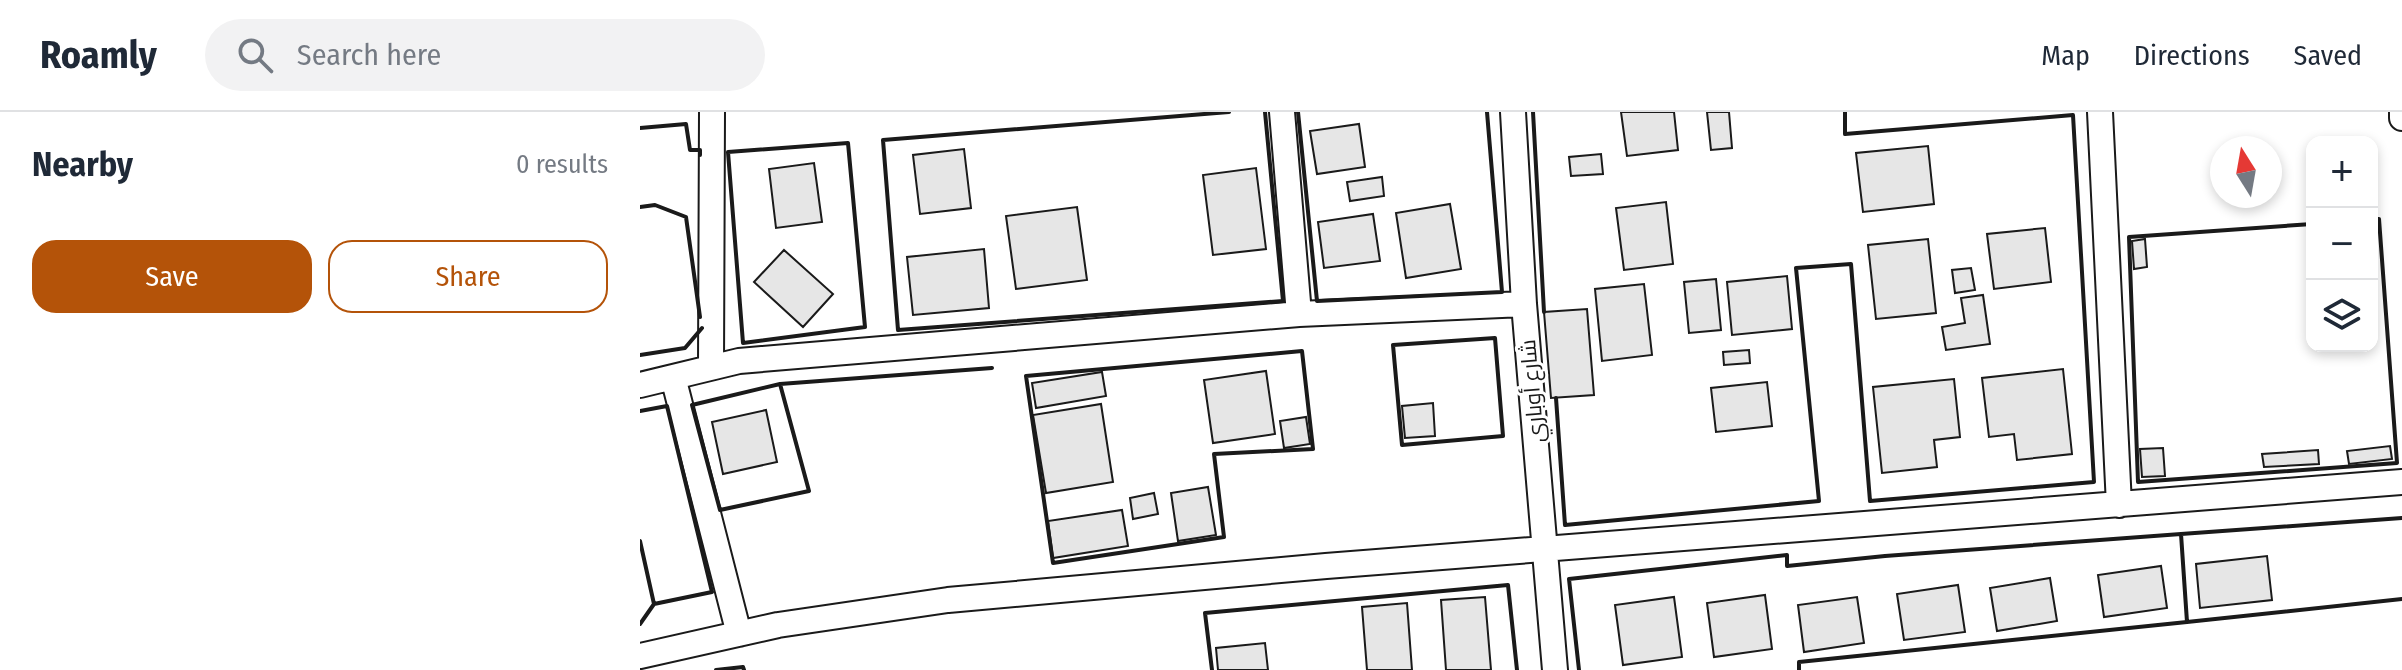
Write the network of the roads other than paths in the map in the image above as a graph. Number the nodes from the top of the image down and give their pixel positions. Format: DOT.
graph roads {
  1 [pos="712,112"];
  2 [pos="1282,112"];
  3 [pos="1513,112"];
  4 [pos="2100,112"];
  5 [pos="2402,112"];
  6 [pos="2402,118"];
  7 [pos="1524,304"];
  8 [pos="1299,314"];
  9 [pos="711,367"];
  10 [pos="673,377"];
  11 [pos="640,385"];
  12 [pos="2402,482"];
  13 [pos="2119,505"];
  14 [pos="1546,549"];
  15 [pos="739,634"];
  16 [pos="640,656"];
  17 [pos="1555,670"];
  1 -- 9 [label="street"];
  2 -- 8 [label="street"];
  3 -- 7 [label="street, شارع أوباري"];
  4 -- 13 [label="street"];
  5 -- 6 [label="street"];
  7 -- 8 [label="street"];
  7 -- 14 [label="street, شارع أوباري"];
  8 -- 9 [label="street"];
  9 -- 10 [label="street"];
  10 -- 11 [label="street"];
  10 -- 15 [label="street"];
  12 -- 13 [label="street"];
  13 -- 14 [label="street"];
  14 -- 15 [label="street"];
  14 -- 17 [label="street, شارع أوباري"];
  15 -- 16 [label="street"];
}
